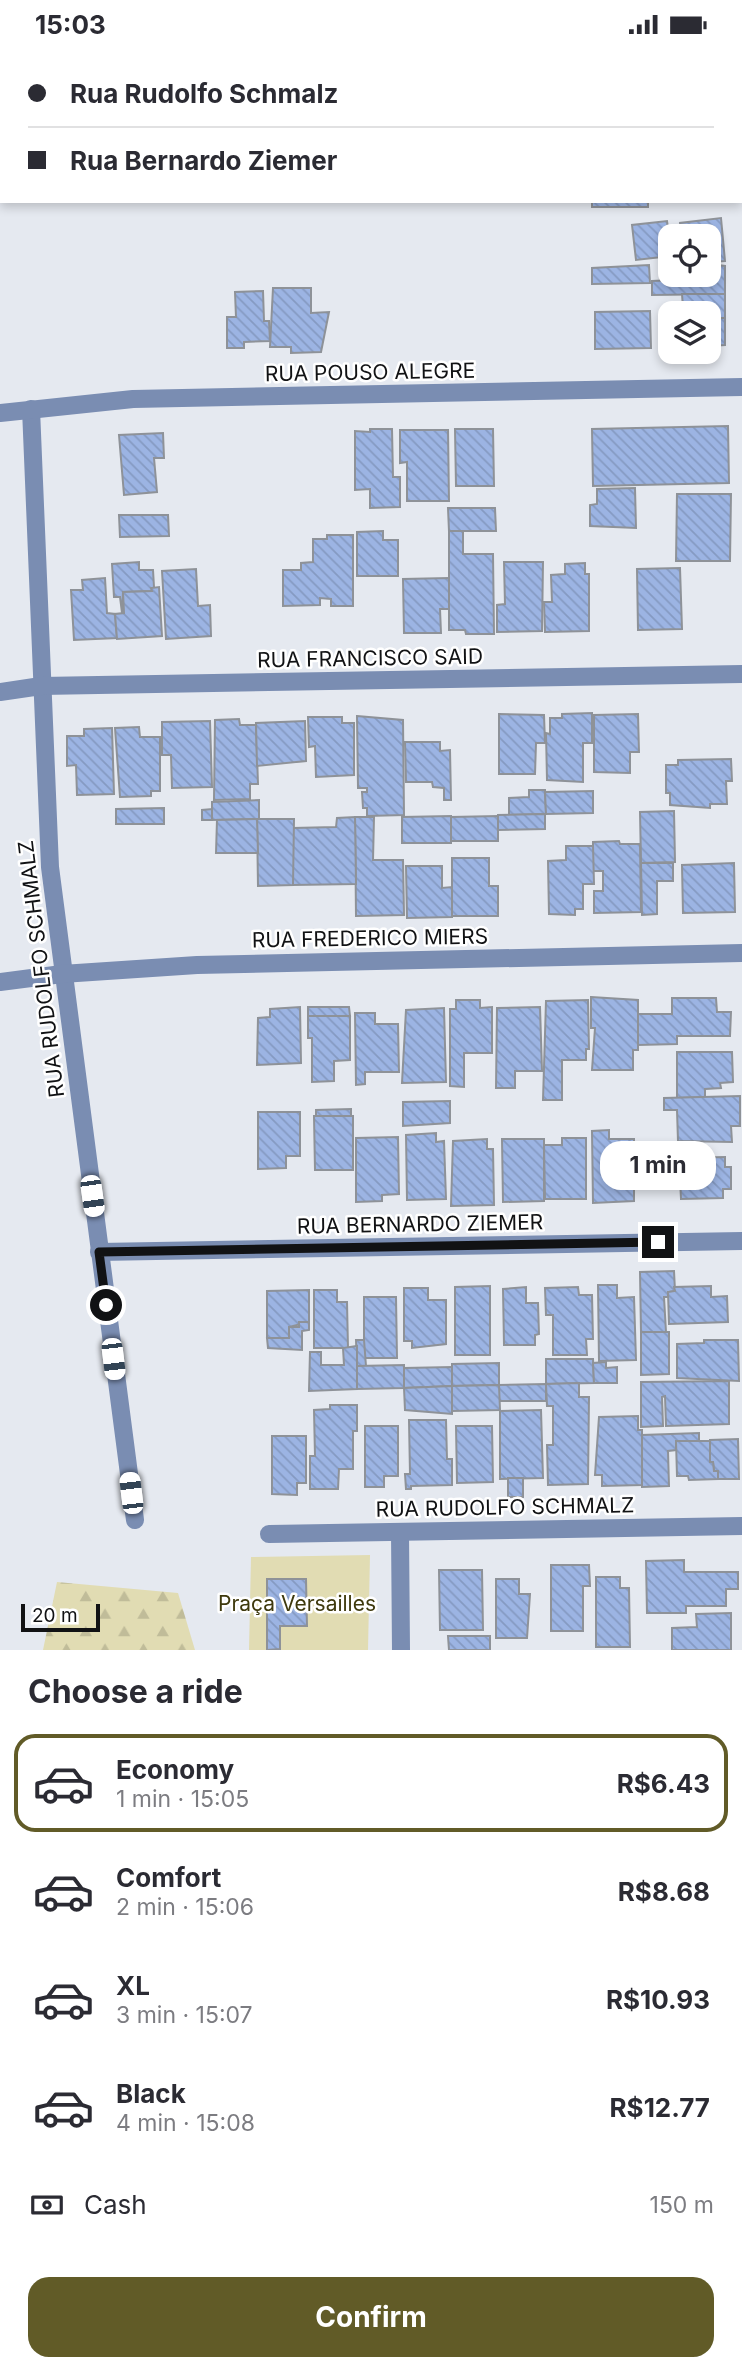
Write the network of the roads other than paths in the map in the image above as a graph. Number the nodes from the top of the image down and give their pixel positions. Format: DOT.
graph roads {
  1 [pos="742,387"];
  2 [pos="31,409"];
  3 [pos="0,413"];
  4 [pos="742,674"];
  5 [pos="41,686"];
  6 [pos="0,692"];
  7 [pos="742,953"];
  8 [pos="62,974"];
  9 [pos="0,982"];
  10 [pos="742,1241"];
  11 [pos="99,1252"];
  12 [pos="135,1520"];
  13 [pos="742,1526"];
  14 [pos="400,1532"];
  15 [pos="269,1534"];
  16 [pos="401,1650"];
  1 -- 2 [label="street, RUA POUSO ALEGRE"];
  2 -- 3 [label="street, RUA POUSO ALEGRE"];
  2 -- 5 [label="street, RUA RUDOLFO SCHMALZ"];
  4 -- 5 [label="street, RUA FRANCISCO SAID"];
  5 -- 6 [label="street, RUA FRANCISCO SAID"];
  5 -- 8 [label="street, RUA RUDOLFO SCHMALZ"];
  7 -- 8 [label="street, RUA FREDERICO MIERS"];
  8 -- 9 [label="street, RUA FREDERICO MIERS"];
  8 -- 11 [label="street, RUA RUDOLFO SCHMALZ"];
  10 -- 11 [label="street, RUA BERNARDO ZIEMER"];
  11 -- 12 [label="street, RUA RUDOLFO SCHMALZ"];
  13 -- 14 [label="street, RUA RUDOLFO SCHMALZ"];
  14 -- 15 [label="street, RUA RUDOLFO SCHMALZ"];
  14 -- 16 [label="street"];
}
